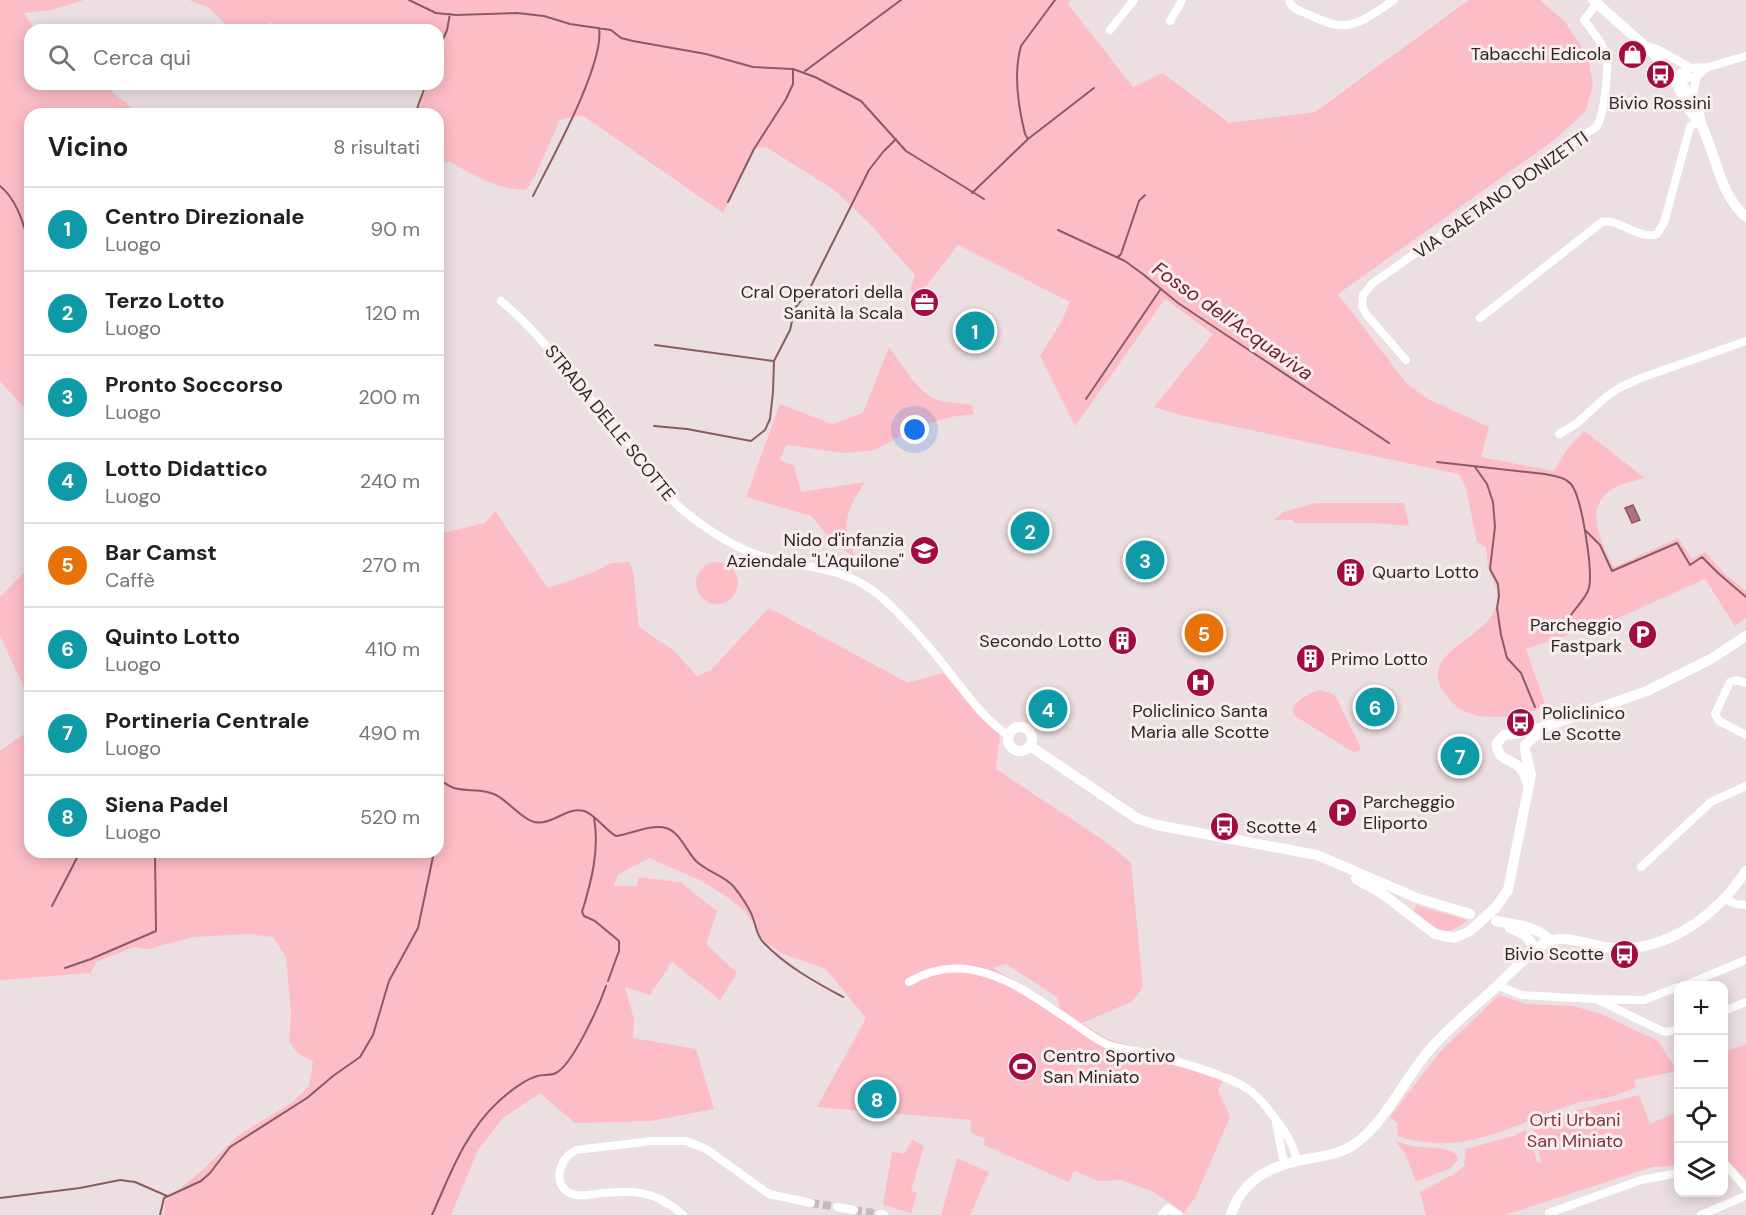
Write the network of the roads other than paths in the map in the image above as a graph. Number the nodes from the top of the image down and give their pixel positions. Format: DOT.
graph roads {
  1 [pos="1134,0"];
  2 [pos="1182,0"];
  3 [pos="1289,0"];
  4 [pos="1394,0"];
  5 [pos="1595,2"];
  6 [pos="1170,21"];
  7 [pos="1110,30"];
  8 [pos="1644,45"];
  9 [pos="1746,56"];
  10 [pos="1708,67"];
  11 [pos="1691,68"];
  12 [pos="1697,76"];
  13 [pos="1676,81"];
  14 [pos="1692,99"];
  15 [pos="1701,124"];
  16 [pos="1746,217"];
  17 [pos="501,301"];
  18 [pos="1480,318"];
  19 [pos="1746,341"];
  20 [pos="1406,360"];
  21 [pos="1559,434"];
  22 [pos="1746,636"];
  23 [pos="1746,683"];
  24 [pos="1547,726"];
  25 [pos="1516,734"];
  26 [pos="1746,735"];
  27 [pos="1009,736"];
  28 [pos="1030,746"];
  29 [pos="1525,748"];
  30 [pos="1511,761"];
  31 [pos="1528,785"];
  32 [pos="1746,786"];
  33 [pos="1338,863"];
  34 [pos="1641,867"];
  35 [pos="1746,871"];
  36 [pos="1406,893"];
  37 [pos="1724,898"];
  38 [pos="1746,905"];
  39 [pos="1406,912"];
  40 [pos="1470,914"];
  41 [pos="1550,940"];
  42 [pos="1536,949"];
  43 [pos="1746,960"];
  44 [pos="1695,981"];
  45 [pos="909,982"];
  46 [pos="1497,985"];
  47 [pos="1674,989"];
  48 [pos="1596,999"];
  49 [pos="1746,1002"];
  50 [pos="1728,1009"];
  51 [pos="1674,1030"];
  52 [pos="1273,1116"];
  53 [pos="1298,1161"];
  54 [pos="1284,1163"];
  55 [pos="1728,1168"];
  56 [pos="1674,1174"];
  57 [pos="1746,1188"];
  58 [pos="1746,1196"];
  59 [pos="811,1203"];
  60 [pos="837,1207"];
  61 [pos="854,1210"];
  62 [pos="1549,1213"];
  63 [pos="683,1215"];
  64 [pos="1162,1215"];
  65 [pos="1178,1215"];
  66 [pos="1231,1215"];
  67 [pos="1701,1215"];
  1 -- 7 [label="street"];
  2 -- 6 [label="street"];
  3 -- 4 [label="street"];
  5 -- 8 [label="street"];
  5 -- 20 [label="street, VIA GAETANO DONIZETTI"];
  8 -- 11 [label="street"];
  8 -- 13 [label="street"];
  9 -- 10 [label="street"];
  10 -- 11 [label="street"];
  10 -- 12 [label="street"];
  11 -- 13 [label="street"];
  12 -- 13 [label="street"];
  12 -- 14 [label="street"];
  13 -- 14 [label="street"];
  13 -- 15 [label="street"];
  14 -- 15 [label="street"];
  15 -- 16 [label="street"];
  15 -- 18 [label="street"];
  17 -- 27 [label="street, STRADA DELLE SCOTTE"];
  19 -- 21 [label="street"];
  22 -- 24 [label="street"];
  23 -- 26 [label="street"];
  24 -- 25 [label="street"];
  24 -- 29 [label="street"];
  25 -- 29 [label="street"];
  25 -- 30 [label="street"];
  27 -- 28 [label="street, STRADA DELLE SCOTTE"];
  27 -- 28 [label="street, STRADA DELLE SCOTTE"];
  28 -- 33 [label="street, STRADA DELLE SCOTTE"];
  29 -- 30 [label="street"];
  29 -- 31 [label="street"];
  30 -- 31 [label="street"];
  31 -- 39 [label="street"];
  32 -- 34 [label="street"];
  33 -- 36 [label="street, STRADA DELLE SCOTTE"];
  33 -- 39 [label="street"];
  35 -- 37 [label="street"];
  36 -- 39 [label="street"];
  36 -- 40 [label="street, STRADA DELLE SCOTTE"];
  37 -- 38 [label="street"];
  37 -- 41 [label="street"];
  41 -- 42 [label="street"];
  41 -- 42 [label="street"];
  42 -- 46 [label="street"];
  43 -- 44 [label="street"];
  45 -- 52 [label="street"];
  46 -- 48 [label="street"];
  46 -- 53 [label="street"];
  47 -- 48 [label="street"];
  48 -- 51 [label="street"];
  49 -- 50 [label="street"];
  52 -- 53 [label="street"];
  52 -- 54 [label="street"];
  53 -- 54 [label="street"];
  54 -- 66 [label="street"];
  55 -- 57 [label="street"];
  56 -- 62 [label="street"];
  58 -- 67 [label="street"];
  59 -- 63 [label="street"];
  60 -- 61 [label="street"];
  64 -- 65 [label="street"];
}
